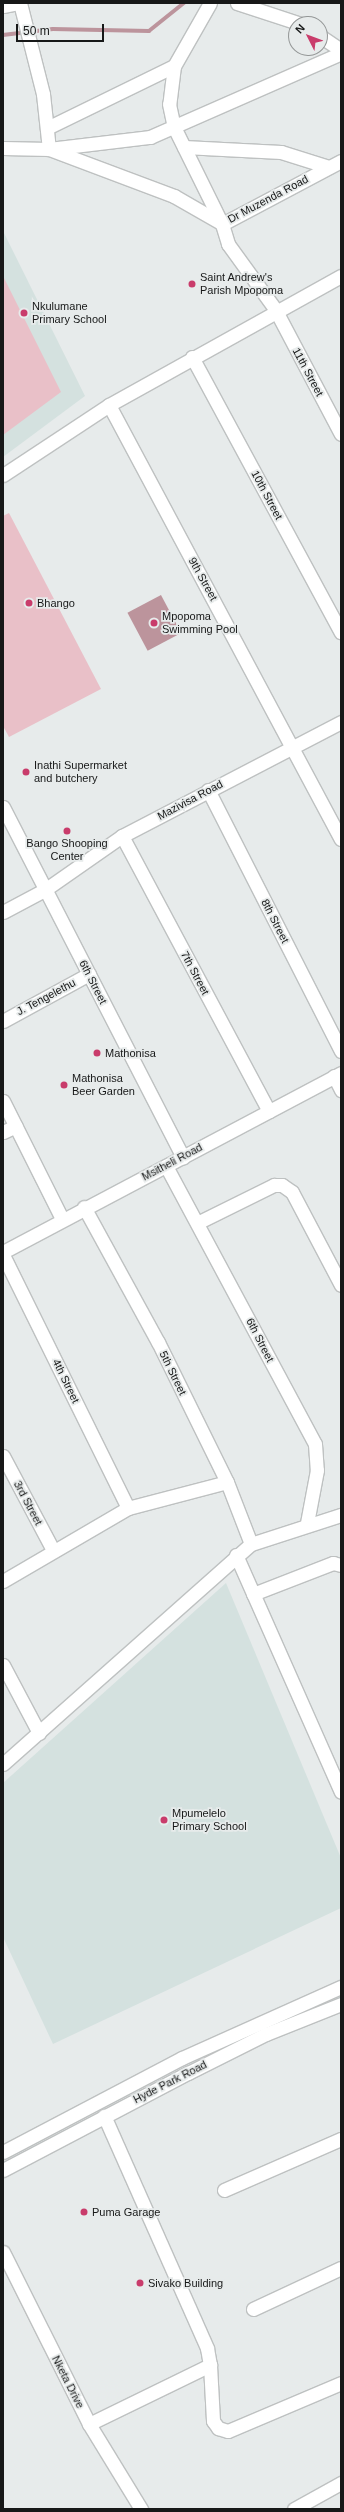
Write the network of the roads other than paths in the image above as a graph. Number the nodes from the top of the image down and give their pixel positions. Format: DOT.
graph roads {
  1 [pos="210,3"];
  2 [pos="237,3"];
  3 [pos="13,4"];
  4 [pos="288,20"];
  5 [pos="328,41"];
  6 [pos="341,50"];
  7 [pos="341,53"];
  8 [pos="174,66"];
  9 [pos="174,127"];
  10 [pos="47,128"];
  11 [pos="184,147"];
  12 [pos="3,148"];
  13 [pos="49,149"];
  14 [pos="341,161"];
  15 [pos="329,167"];
  16 [pos="222,224"];
  17 [pos="341,276"];
  18 [pos="275,309"];
  19 [pos="192,357"];
  20 [pos="109,406"];
  21 [pos="341,434"];
  22 [pos="3,475"];
  23 [pos="341,632"];
  24 [pos="341,722"];
  25 [pos="293,746"];
  26 [pos="208,790"];
  27 [pos="3,807"];
  28 [pos="122,836"];
  29 [pos="341,839"];
  30 [pos="46,889"];
  31 [pos="3,912"];
  32 [pos="89,974"];
  33 [pos="3,1021"];
  34 [pos="341,1051"];
  35 [pos="337,1075"];
  36 [pos="341,1090"];
  37 [pos="3,1101"];
  38 [pos="269,1111"];
  39 [pos="16,1126"];
  40 [pos="3,1132"];
  41 [pos="183,1157"];
  42 [pos="166,1166"];
  43 [pos="84,1207"];
  44 [pos="62,1219"];
  45 [pos="199,1222"];
  46 [pos="3,1252"];
  47 [pos="3,1255"];
  48 [pos="341,1285"];
  49 [pos="3,1456"];
  50 [pos="227,1482"];
  51 [pos="128,1508"];
  52 [pos="341,1515"];
  53 [pos="307,1523"];
  54 [pos="251,1544"];
  55 [pos="53,1550"];
  56 [pos="236,1555"];
  57 [pos="341,1564"];
  58 [pos="3,1581"];
  59 [pos="253,1594"];
  60 [pos="3,1665"];
  61 [pos="39,1733"];
  62 [pos="3,1764"];
  63 [pos="341,1792"];
  64 [pos="341,1987"];
  65 [pos="341,2004"];
  66 [pos="104,2116"];
  67 [pos="341,2139"];
  68 [pos="3,2152"];
  69 [pos="3,2170"];
  70 [pos="224,2190"];
  71 [pos="3,2252"];
  72 [pos="341,2268"];
  73 [pos="253,2309"];
  74 [pos="210,2365"];
  75 [pos="341,2383"];
  76 [pos="89,2424"];
  77 [pos="341,2484"];
  78 [pos="141,2509"];
  79 [pos="294,2509"];
  1 -- 8 [label="street"];
  2 -- 4 [label="street"];
  3 -- 10 [label="street"];
  5 -- 6 [label="street"];
  7 -- 9 [label="street"];
  8 -- 9 [label="street"];
  8 -- 10 [label="street"];
  9 -- 11 [label="street"];
  9 -- 13 [label="street"];
  10 -- 13 [label="street"];
  11 -- 15 [label="street"];
  11 -- 16 [label="street"];
  12 -- 13 [label="street"];
  13 -- 16 [label="street"];
  14 -- 15 [label="street, Dr Muzenda Road"];
  15 -- 16 [label="street, Dr Muzenda Road"];
  16 -- 18 [label="street, Dr Muzenda Road"];
  17 -- 18 [label="street"];
  18 -- 19 [label="street"];
  18 -- 21 [label="street, 11th Street"];
  19 -- 20 [label="street"];
  19 -- 23 [label="street, 10th Street"];
  20 -- 22 [label="street"];
  20 -- 25 [label="street, 9th Street"];
  24 -- 25 [label="street, Mazivisa Road"];
  25 -- 26 [label="street, Mazivisa Road"];
  25 -- 29 [label="street, 9th Street"];
  26 -- 28 [label="street, Mazivisa Road"];
  26 -- 34 [label="street, 8th Street"];
  27 -- 30 [label="street, 6th Street"];
  28 -- 30 [label="street, Mazivisa Road"];
  28 -- 38 [label="street, 7th Street"];
  30 -- 31 [label="street, Mazivisa Road"];
  30 -- 32 [label="street, 6th Street"];
  32 -- 33 [label="street, J. Tengelethu"];
  32 -- 41 [label="street, 6th Street"];
  35 -- 36 [label="street"];
  35 -- 38 [label="street, Msitheli Road"];
  37 -- 39 [label="street"];
  38 -- 41 [label="street, Msitheli Road"];
  39 -- 40 [label="street"];
  39 -- 44 [label="street"];
  41 -- 42 [label="street, Msitheli Road"];
  42 -- 43 [label="street, Msitheli Road"];
  42 -- 45 [label="street, 6th Street"];
  43 -- 44 [label="street, Msitheli Road"];
  43 -- 50 [label="street, 5th Street"];
  44 -- 46 [label="street, Msitheli Road"];
  45 -- 48 [label="street"];
  45 -- 53 [label="street, 6th Street"];
  47 -- 51 [label="street, 4th Street"];
  49 -- 55 [label="street, 3rd Street"];
  50 -- 51 [label="street"];
  50 -- 54 [label="street, 5th Street"];
  51 -- 55 [label="street"];
  52 -- 53 [label="street"];
  53 -- 54 [label="street"];
  54 -- 56 [label="street"];
  55 -- 58 [label="street"];
  56 -- 59 [label="street"];
  56 -- 61 [label="street"];
  57 -- 59 [label="street"];
  59 -- 63 [label="street"];
  60 -- 61 [label="street"];
  61 -- 62 [label="street"];
  64 -- 68 [label="street, Hyde Park Road"];
  65 -- 66 [label="street, Hyde Park Road"];
  66 -- 69 [label="street, Hyde Park Road"];
  66 -- 74 [label="street"];
  67 -- 70 [label="street"];
  71 -- 76 [label="street, Nketa Drive"];
  72 -- 73 [label="street"];
  74 -- 75 [label="street"];
  74 -- 76 [label="street"];
  76 -- 78 [label="street, Nketa Drive"];
  77 -- 79 [label="street"];
}
